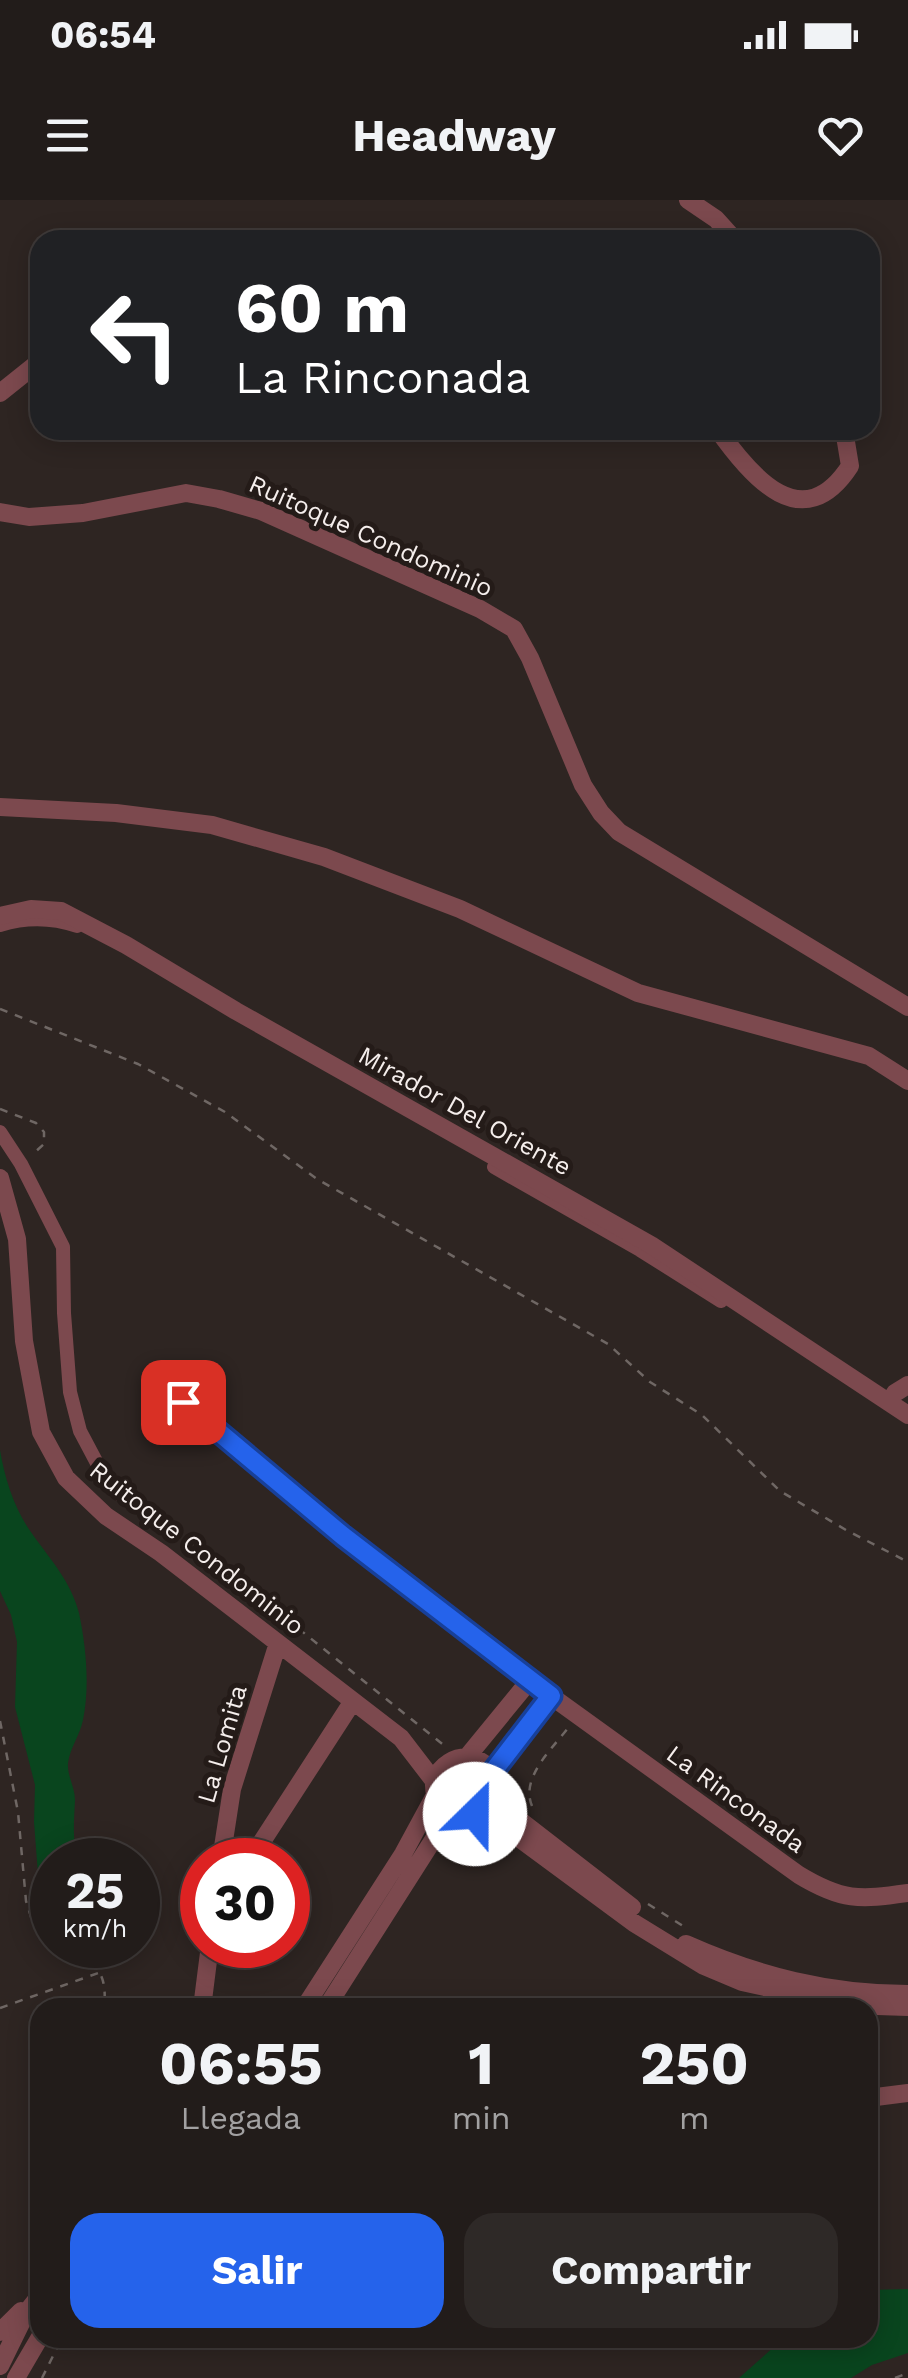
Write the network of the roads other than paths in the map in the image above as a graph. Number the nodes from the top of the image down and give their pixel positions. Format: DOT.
graph roads {
  1 [pos="688,200"];
  2 [pos="726,230"];
  3 [pos="30,369"];
  4 [pos="0,393"];
  5 [pos="725,440"];
  6 [pos="846,440"];
  7 [pos="0,512"];
  8 [pos="0,807"];
  9 [pos="0,916"];
  10 [pos="0,925"];
  11 [pos="908,1007"];
  12 [pos="908,1081"];
  13 [pos="0,1132"];
  14 [pos="0,1178"];
  15 [pos="908,1385"];
  16 [pos="890,1401"];
  17 [pos="183,1402"];
  18 [pos="908,1418"];
  19 [pos="118,1494"];
  20 [pos="278,1643"];
  21 [pos="530,1680"];
  22 [pos="551,1696"];
  23 [pos="354,1701"];
  24 [pos="400,1738"];
  25 [pos="456,1756"];
  26 [pos="491,1774"];
  27 [pos="434,1788"];
  28 [pos="486,1804"];
  29 [pos="460,1816"];
  30 [pos="224,1838"];
  31 [pos="264,1838"];
  32 [pos="908,1893"];
  33 [pos="207,1968"];
  34 [pos="908,1994"];
  35 [pos="203,1998"];
  36 [pos="310,1998"];
  37 [pos="332,1998"];
  38 [pos="814,1998"];
  39 [pos="878,2006"];
  40 [pos="908,2007"];
  41 [pos="908,2094"];
  42 [pos="878,2097"];
  43 [pos="30,2304"];
  44 [pos="30,2308"];
  45 [pos="0,2332"];
  46 [pos="34,2348"];
  47 [pos="0,2366"];
  48 [pos="16,2378"];
  1 -- 2 [label="street"];
  3 -- 4 [label="street"];
  5 -- 6 [label="street"];
  7 -- 11 [label="street, Ruitoque Condominio"];
  8 -- 12 [label="street"];
  9 -- 16 [label="street, Mirador Del Oriente"];
  10 -- 18 [label="street"];
  13 -- 19 [label="street"];
  14 -- 20 [label="street, Ruitoque Condominio"];
  15 -- 16 [label="street"];
  16 -- 18 [label="street, Mirador Del Oriente"];
  17 -- 21 [label="street, La Rinconada"];
  20 -- 23 [label="street, Ruitoque Condominio"];
  20 -- 30 [label="street, La Lomita"];
  21 -- 22 [label="street, La Rinconada"];
  21 -- 25 [label="street"];
  22 -- 26 [label="street"];
  22 -- 32 [label="street, La Rinconada"];
  23 -- 24 [label="street, Ruitoque Condominio"];
  23 -- 31 [label="street"];
  24 -- 25 [label="street, Ruitoque Condominio"];
  24 -- 27 [label="street, Ruitoque Condominio"];
  25 -- 26 [label="street, Ruitoque Condominio"];
  25 -- 27 [label="street"];
  26 -- 28 [label="street"];
  27 -- 29 [label="street, Ruitoque Condominio"];
  27 -- 36 [label="street"];
  28 -- 29 [label="street"];
  28 -- 34 [label="street"];
  28 -- 38 [label="street"];
  29 -- 37 [label="street"];
  33 -- 35 [label="street"];
  39 -- 40 [label="street"];
  41 -- 42 [label="street"];
  43 -- 45 [label="street"];
  44 -- 47 [label="street"];
  46 -- 48 [label="street"];
}
